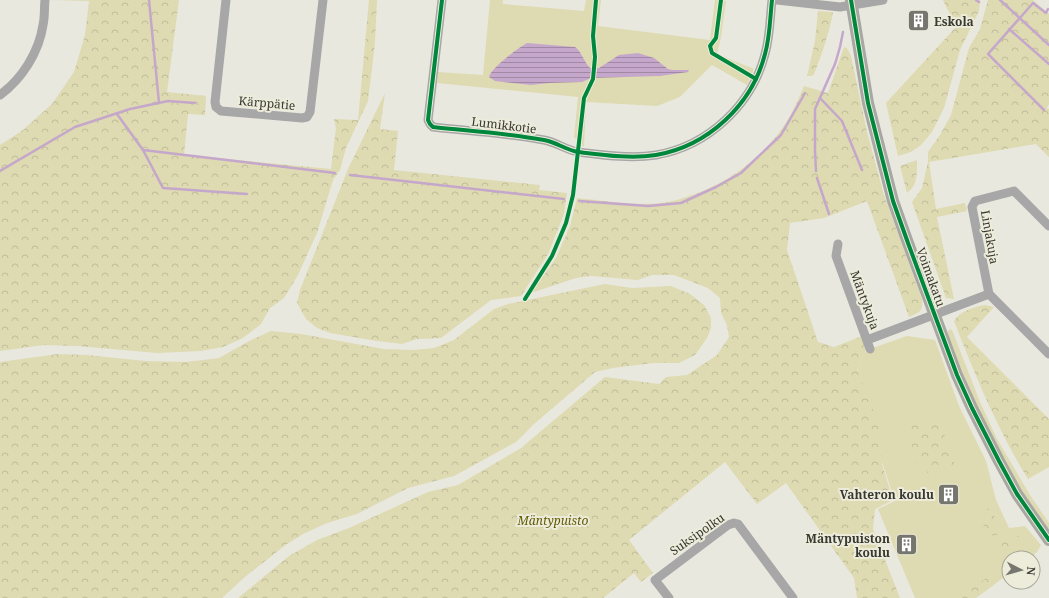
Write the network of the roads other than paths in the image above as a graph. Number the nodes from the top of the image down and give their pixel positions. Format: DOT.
graph roads {
  1 [pos="45,0"];
  2 [pos="226,0"];
  3 [pos="323,0"];
  4 [pos="442,0"];
  5 [pos="772,0"];
  6 [pos="777,0"];
  7 [pos="883,0"];
  8 [pos="851,3"];
  9 [pos="0,95"];
  10 [pos="1049,226"];
  11 [pos="838,244"];
  12 [pos="989,294"];
  13 [pos="934,314"];
  14 [pos="1049,354"];
  15 [pos="1049,540"];
  16 [pos="669,598"];
  17 [pos="793,598"];
  1 -- 9 [label="street"];
  2 -- 3 [label="street, Kärppätie"];
  4 -- 5 [label="street, Lumikkotie"];
  6 -- 8 [label="street"];
  7 -- 8 [label="street"];
  8 -- 13 [label="street, Voimakatu"];
  10 -- 12 [label="street, Linjakuja"];
  11 -- 13 [label="street, Mäntykuja"];
  12 -- 13 [label="street, Mäntykuja"];
  12 -- 14 [label="street"];
  13 -- 15 [label="street, Voimakatu"];
  16 -- 17 [label="street, Suksipolku"];
}
